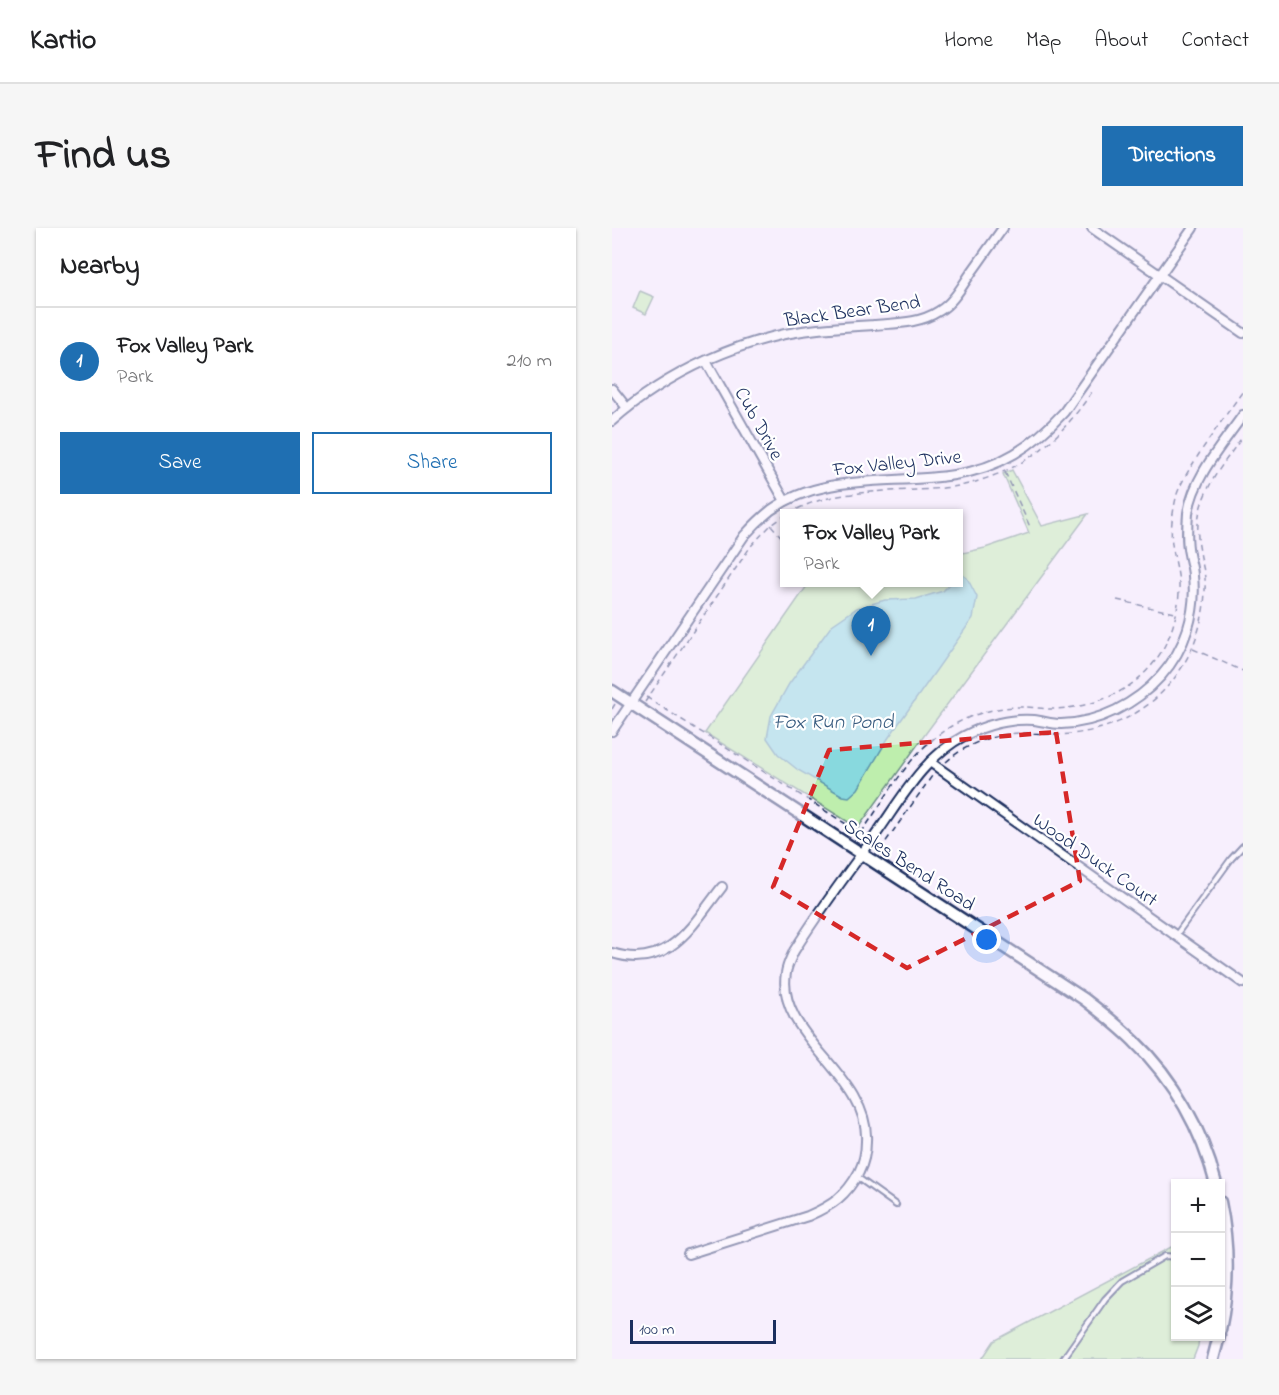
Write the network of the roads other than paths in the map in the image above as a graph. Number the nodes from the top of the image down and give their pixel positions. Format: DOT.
graph roads {
  1 [pos="1003,228"];
  2 [pos="1092,228"];
  3 [pos="1193,228"];
  4 [pos="1160,275"];
  5 [pos="1243,333"];
  6 [pos="706,361"];
  7 [pos="612,389"];
  8 [pos="627,408"];
  9 [pos="1243,416"];
  10 [pos="612,421"];
  11 [pos="785,501"];
  12 [pos="616,693"];
  13 [pos="636,706"];
  14 [pos="612,731"];
  15 [pos="930,762"];
  16 [pos="1243,846"];
  17 [pos="861,853"];
  18 [pos="722,887"];
  19 [pos="1176,935"];
  20 [pos="612,953"];
  21 [pos="1243,983"];
  22 [pos="856,1177"];
  23 [pos="1215,1179"];
  24 [pos="896,1205"];
  25 [pos="688,1254"];
  26 [pos="1171,1257"];
  27 [pos="1225,1267"];
  28 [pos="1225,1299"];
  29 [pos="1218,1341"];
  30 [pos="1063,1359"];
  31 [pos="1213,1359"];
  1 -- 6 [label="street, Black Bear Bend"];
  2 -- 4 [label="street"];
  3 -- 4 [label="street, Fox Valley Drive"];
  4 -- 5 [label="street"];
  4 -- 11 [label="street, Fox Valley Drive"];
  6 -- 8 [label="street, Black Bear Bend"];
  6 -- 11 [label="street, Cub Drive"];
  7 -- 8 [label="street"];
  8 -- 10 [label="street, Black Bear Bend"];
  9 -- 15 [label="street"];
  11 -- 13 [label="street, Fox Valley Drive"];
  12 -- 13 [label="street, Scales Bend Road"];
  13 -- 14 [label="street, Fox Valley Drive"];
  13 -- 17 [label="street, Scales Bend Road"];
  15 -- 17 [label="street"];
  15 -- 19 [label="street, Wood Duck Court"];
  16 -- 19 [label="lane"];
  17 -- 22 [label="street"];
  17 -- 23 [label="street, Scales Bend Road"];
  18 -- 20 [label="street"];
  19 -- 21 [label="street, Wood Duck Court"];
  22 -- 24 [label="lane"];
  22 -- 25 [label="street"];
  26 -- 30 [label="lane"];
  27 -- 28 [label="street"];
  29 -- 31 [label="street"];
}
